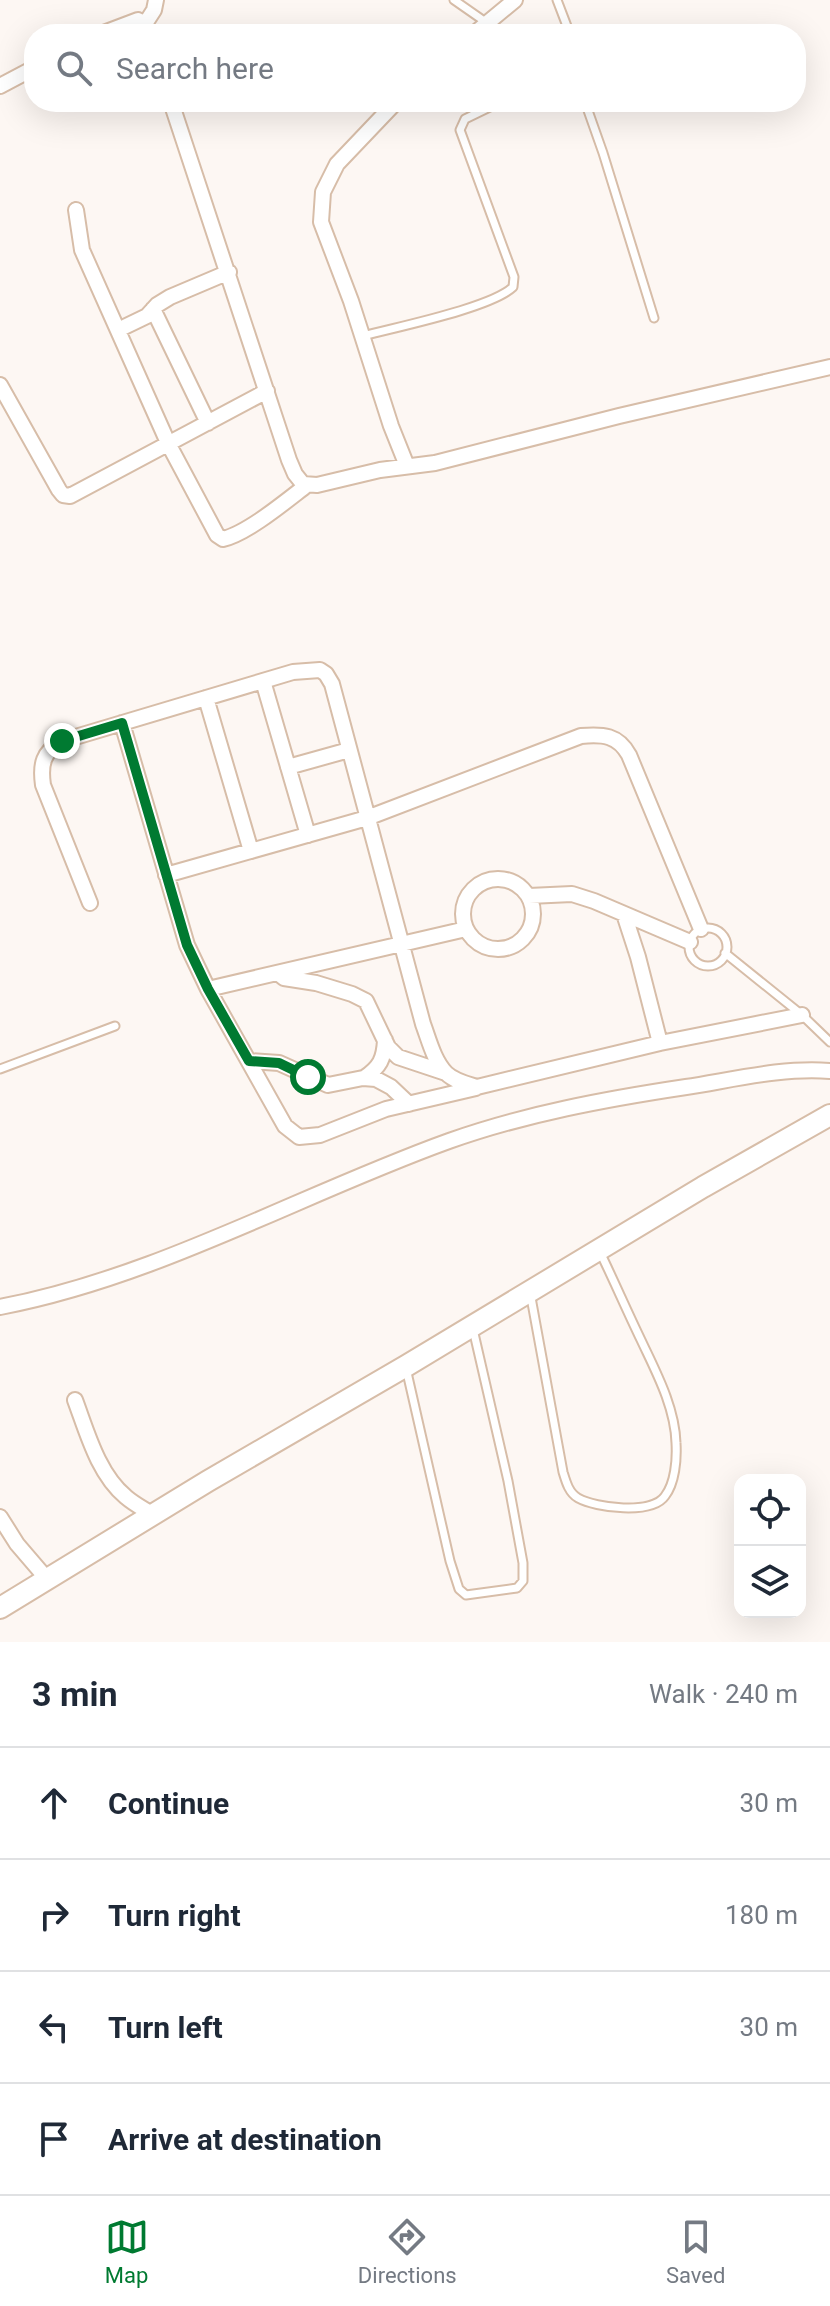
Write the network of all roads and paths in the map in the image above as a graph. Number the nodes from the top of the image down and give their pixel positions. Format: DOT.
graph roads {
  1 [pos="156,0"];
  2 [pos="454,0"];
  3 [pos="515,0"];
  4 [pos="557,0"];
  5 [pos="487,23"];
  6 [pos="149,24"];
  7 [pos="566,24"];
  8 [pos="24,73"];
  9 [pos="0,86"];
  10 [pos="174,112"];
  11 [pos="386,112"];
  12 [pos="479,112"];
  13 [pos="589,112"];
  14 [pos="76,210"];
  15 [pos="229,272"];
  16 [pos="153,309"];
  17 [pos="654,318"];
  18 [pos="118,330"];
  19 [pos="363,336"];
  20 [pos="830,367"];
  21 [pos="1,389"];
  22 [pos="267,391"];
  23 [pos="208,423"];
  24 [pos="169,445"];
  25 [pos="407,466"];
  26 [pos="307,485"];
  27 [pos="263,681"];
  28 [pos="206,698"];
  29 [pos="122,723"];
  30 [pos="349,750"];
  31 [pos="288,767"];
  32 [pos="367,818"];
  33 [pos="308,835"];
  34 [pos="251,851"];
  35 [pos="166,875"];
  36 [pos="529,896"];
  37 [pos="90,903"];
  38 [pos="624,914"];
  39 [pos="466,929"];
  40 [pos="701,929"];
  41 [pos="690,942"];
  42 [pos="402,945"];
  43 [pos="725,953"];
  44 [pos="277,973"];
  45 [pos="208,989"];
  46 [pos="802,1015"];
  47 [pos="115,1026"];
  48 [pos="385,1040"];
  49 [pos="830,1042"];
  50 [pos="660,1043"];
  51 [pos="249,1061"];
  52 [pos="0,1069"];
  53 [pos="830,1071"];
  54 [pos="446,1073"];
  55 [pos="363,1078"];
  56 [pos="477,1087"];
  57 [pos="409,1104"];
  58 [pos="830,1115"];
  59 [pos="599,1250"];
  60 [pos="530,1290"];
  61 [pos="0,1307"];
  62 [pos="473,1327"];
  63 [pos="406,1366"];
  64 [pos="75,1400"];
  65 [pos="153,1515"];
  66 [pos="0,1517"];
  67 [pos="47,1579"];
  68 [pos="0,1608"];
  1 -- 6 [label="street"];
  2 -- 5 [label="lane"];
  3 -- 5 [label="street"];
  4 -- 7 [label="lane"];
  8 -- 9 [label="street"];
  10 -- 15 [label="street"];
  11 -- 19 [label="street"];
  12 -- 19 [label="lane"];
  13 -- 17 [label="lane"];
  14 -- 18 [label="street"];
  15 -- 16 [label="street"];
  15 -- 22 [label="street"];
  16 -- 18 [label="street"];
  16 -- 23 [label="street"];
  18 -- 24 [label="street"];
  19 -- 25 [label="street"];
  20 -- 25 [label="street"];
  21 -- 24 [label="street"];
  22 -- 23 [label="street"];
  22 -- 26 [label="street"];
  23 -- 24 [label="street"];
  24 -- 26 [label="street"];
  25 -- 26 [label="street"];
  27 -- 28 [label="street"];
  27 -- 30 [label="street"];
  27 -- 31 [label="street"];
  28 -- 29 [label="street"];
  28 -- 34 [label="street"];
  29 -- 35 [label="street"];
  29 -- 37 [label="street"];
  30 -- 31 [label="street"];
  30 -- 32 [label="street"];
  31 -- 33 [label="street"];
  32 -- 33 [label="street"];
  32 -- 40 [label="street"];
  32 -- 42 [label="street"];
  33 -- 34 [label="street"];
  34 -- 35 [label="street"];
  35 -- 45 [label="street"];
  36 -- 38 [label="street"];
  36 -- 39 [label="street"];
  36 -- 39 [label="street"];
  38 -- 41 [label="street"];
  38 -- 50 [label="street"];
  39 -- 42 [label="street"];
  40 -- 41 [label="lane"];
  40 -- 43 [label="lane"];
  41 -- 43 [label="lane"];
  42 -- 44 [label="street"];
  42 -- 54 [label="street"];
  43 -- 46 [label="lane"];
  44 -- 45 [label="street"];
  44 -- 48 [label="street"];
  45 -- 51 [label="street"];
  46 -- 49 [label="lane"];
  46 -- 50 [label="street"];
  47 -- 52 [label="lane"];
  48 -- 54 [label="street"];
  48 -- 55 [label="street"];
  50 -- 56 [label="street"];
  51 -- 55 [label="street"];
  51 -- 57 [label="street"];
  53 -- 61 [label="street"];
  54 -- 56 [label="street"];
  55 -- 57 [label="street"];
  56 -- 57 [label="street"];
  58 -- 59 [label="street"];
  59 -- 60 [label="street"];
  59 -- 60 [label="lane"];
  60 -- 62 [label="street"];
  62 -- 63 [label="street"];
  62 -- 63 [label="lane"];
  63 -- 65 [label="street"];
  64 -- 65 [label="street"];
  65 -- 67 [label="street"];
  66 -- 67 [label="street"];
  67 -- 68 [label="street"];
}
